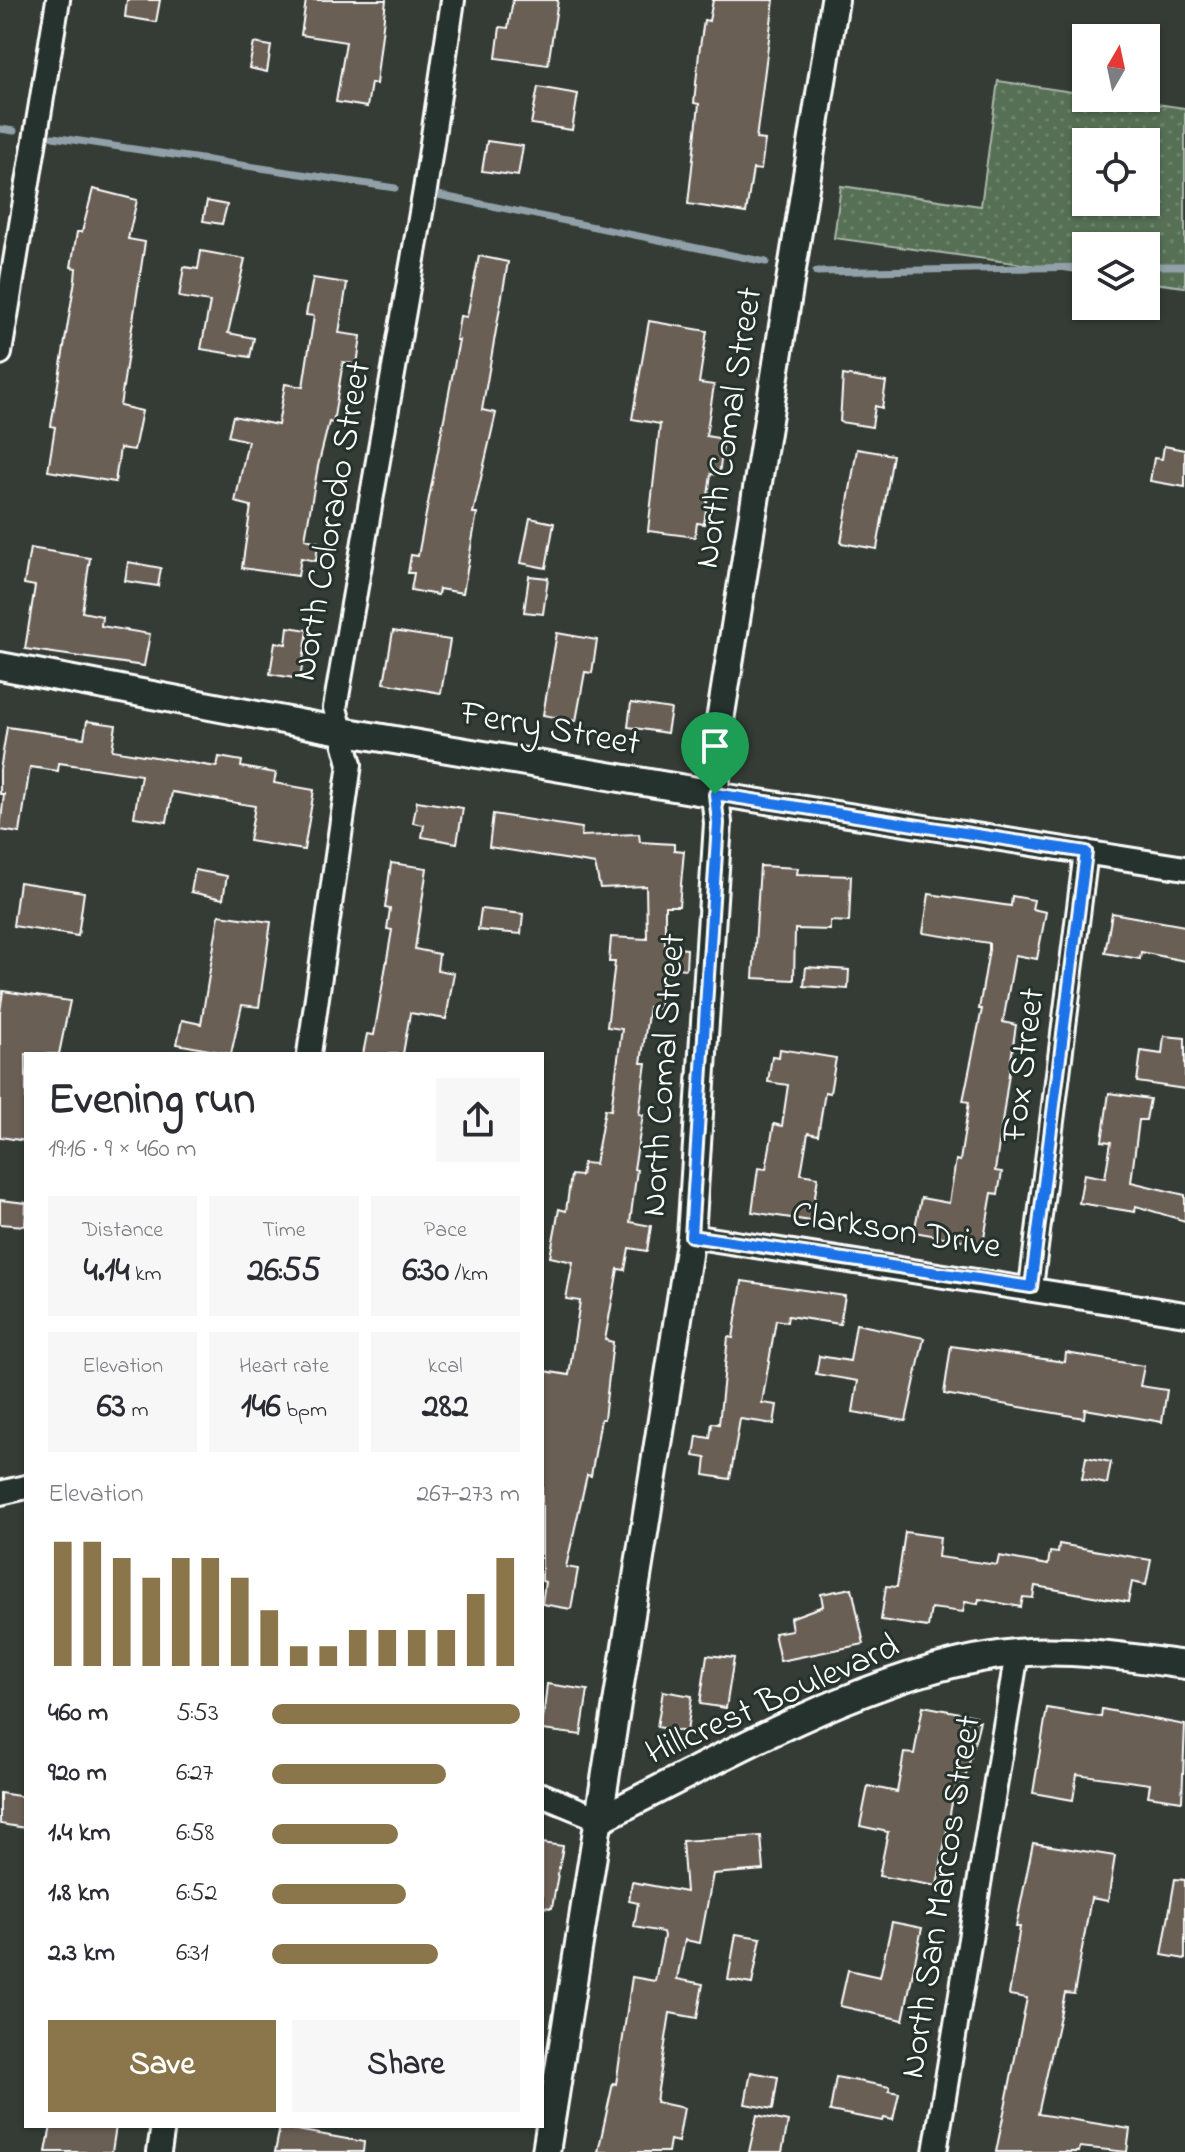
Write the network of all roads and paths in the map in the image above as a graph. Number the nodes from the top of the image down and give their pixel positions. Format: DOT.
graph roads {
  1 [pos="58,0"];
  2 [pos="453,0"];
  3 [pos="835,0"];
  4 [pos="0,353"];
  5 [pos="0,666"];
  6 [pos="341,731"];
  7 [pos="715,794"];
  8 [pos="1086,852"];
  9 [pos="1185,868"];
  10 [pos="309,1052"];
  11 [pos="691,1236"];
  12 [pos="1031,1287"];
  13 [pos="1185,1314"];
  14 [pos="24,1487"];
  15 [pos="0,1493"];
  16 [pos="1017,1653"];
  17 [pos="1185,1665"];
  18 [pos="544,1796"];
  19 [pos="600,1819"];
  20 [pos="163,2128"];
  21 [pos="159,2152"];
  22 [pos="546,2152"];
  23 [pos="935,2152"];
  1 -- 4 [label="street"];
  2 -- 6 [label="street, North Colorado Street"];
  3 -- 7 [label="street, North Comal Street"];
  5 -- 6 [label="street, Ferry Street"];
  6 -- 7 [label="street, Ferry Street"];
  6 -- 10 [label="street, North Colorado Street"];
  7 -- 8 [label="street, Ferry Street"];
  7 -- 11 [label="street, North Comal Street"];
  8 -- 9 [label="street, Ferry Street"];
  8 -- 12 [label="street, Fox Street"];
  11 -- 12 [label="street, Clarkson Drive"];
  11 -- 19 [label="street, North Comal Street"];
  12 -- 13 [label="street, Clarkson Drive"];
  14 -- 15 [label="street"];
  16 -- 17 [label="street, Hillcrest Boulevard"];
  16 -- 19 [label="street, Hillcrest Boulevard"];
  16 -- 23 [label="street, North San Marcos Street"];
  18 -- 19 [label="street"];
  19 -- 22 [label="street, North Comal Street"];
  20 -- 21 [label="street"];
}
